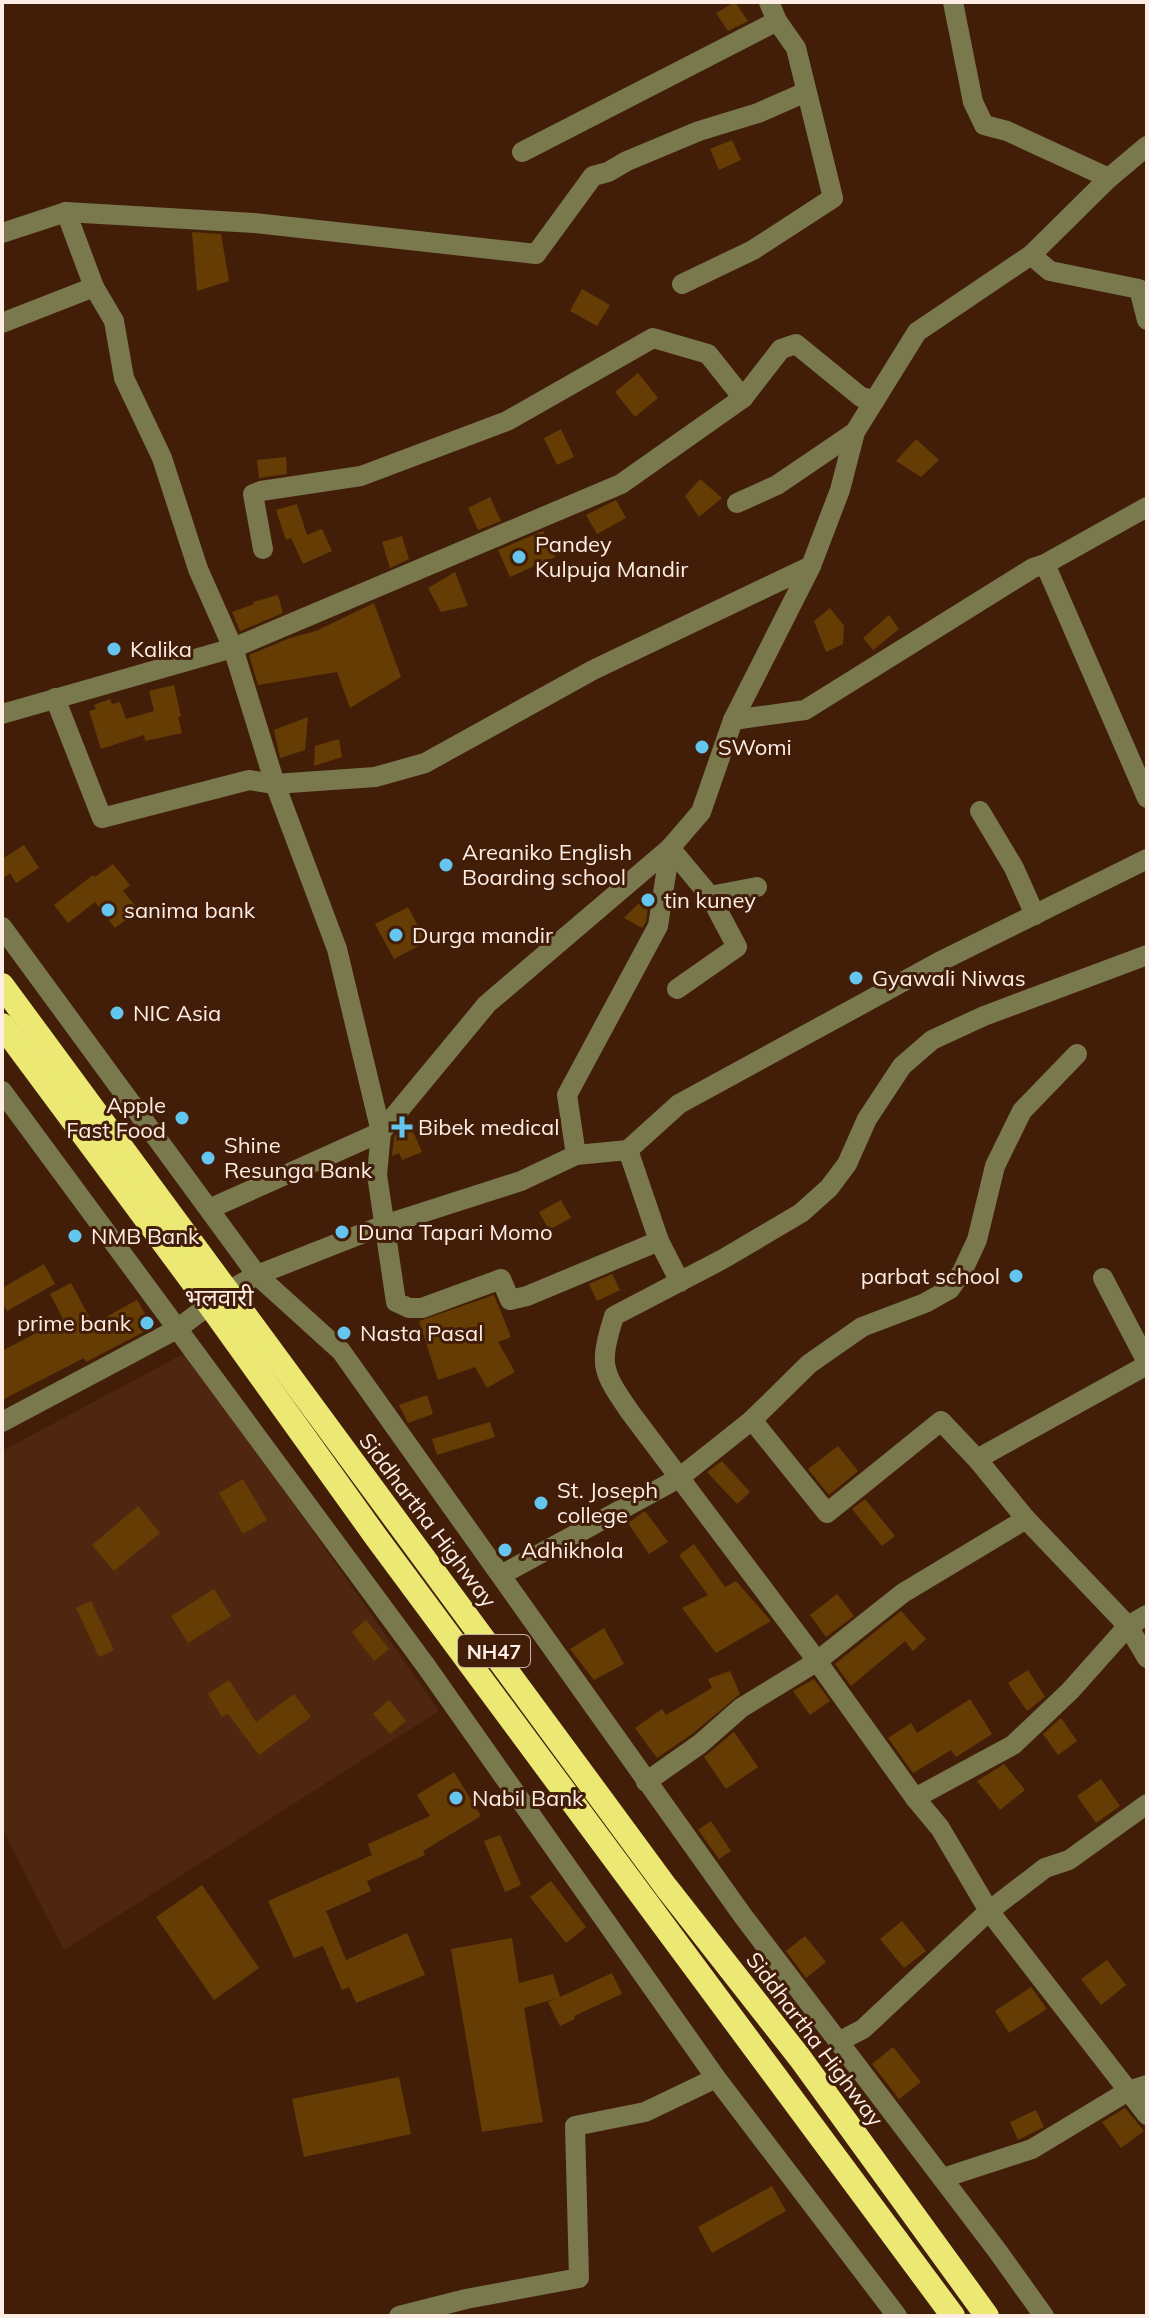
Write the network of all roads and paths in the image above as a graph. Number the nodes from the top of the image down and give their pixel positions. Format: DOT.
graph roads {
  1 [pos="953,2"];
  2 [pos="773,11"];
  3 [pos="806,92"];
  4 [pos="1147,146"];
  5 [pos="522,152"];
  6 [pos="1109,178"];
  7 [pos="66,212"];
  8 [pos="2,233"];
  9 [pos="1031,255"];
  10 [pos="1143,283"];
  11 [pos="682,284"];
  12 [pos="94,287"];
  13 [pos="1147,320"];
  14 [pos="2,323"];
  15 [pos="743,398"];
  16 [pos="875,400"];
  17 [pos="855,432"];
  18 [pos="737,503"];
  19 [pos="1147,507"];
  20 [pos="263,549"];
  21 [pos="1045,564"];
  22 [pos="811,566"];
  23 [pos="233,648"];
  24 [pos="55,698"];
  25 [pos="2,714"];
  26 [pos="733,720"];
  27 [pos="275,784"];
  28 [pos="1147,798"];
  29 [pos="980,811"];
  30 [pos="670,848"];
  31 [pos="1147,859"];
  32 [pos="757,887"];
  33 [pos="710,896"];
  34 [pos="1035,915"];
  35 [pos="2,927"];
  36 [pos="1147,955"];
  37 [pos="2,985"];
  38 [pos="677,989"];
  39 [pos="2,1025"];
  40 [pos="1077,1054"];
  41 [pos="2,1091"];
  42 [pos="9,1116"];
  43 [pos="381,1132"];
  44 [pos="628,1150"];
  45 [pos="576,1155"];
  46 [pos="209,1209"];
  47 [pos="384,1225"];
  48 [pos="659,1241"];
  49 [pos="257,1275"];
  50 [pos="1103,1278"];
  51 [pos="680,1282"];
  52 [pos="218,1298"];
  53 [pos="177,1329"];
  54 [pos="1147,1363"];
  55 [pos="752,1420"];
  56 [pos="2,1422"];
  57 [pos="977,1459"];
  58 [pos="679,1478"];
  59 [pos="1026,1519"];
  60 [pos="501,1575"];
  61 [pos="1147,1615"];
  62 [pos="1128,1626"];
  63 [pos="1147,1658"];
  64 [pos="816,1662"];
  65 [pos="646,1782"];
  66 [pos="915,1798"];
  67 [pos="1147,1804"];
  68 [pos="989,1911"];
  69 [pos="838,2042"];
  70 [pos="716,2078"];
  71 [pos="1137,2088"];
  72 [pos="1147,2115"];
  73 [pos="943,2178"];
  74 [pos="399,2316"];
  75 [pos="897,2316"];
  76 [pos="953,2316"];
  77 [pos="987,2316"];
  78 [pos="1044,2316"];
  1 -- 6 [label="street"];
  2 -- 3 [label="street"];
  2 -- 5 [label="street"];
  3 -- 7 [label="street"];
  3 -- 11 [label="street"];
  4 -- 6 [label="street"];
  6 -- 9 [label="street"];
  7 -- 8 [label="street"];
  7 -- 12 [label="street"];
  9 -- 10 [label="street"];
  9 -- 16 [label="street"];
  10 -- 13 [label="street"];
  12 -- 14 [label="street"];
  12 -- 23 [label="street"];
  15 -- 16 [label="street"];
  15 -- 20 [label="street"];
  15 -- 23 [label="street"];
  16 -- 17 [label="street"];
  17 -- 18 [label="street"];
  17 -- 22 [label="street"];
  19 -- 21 [label="street"];
  21 -- 26 [label="street"];
  21 -- 28 [label="street"];
  22 -- 26 [label="street"];
  22 -- 27 [label="street"];
  23 -- 24 [label="street"];
  23 -- 27 [label="street"];
  24 -- 25 [label="street"];
  24 -- 27 [label="street"];
  26 -- 30 [label="street"];
  27 -- 43 [label="street"];
  29 -- 34 [label="street"];
  30 -- 33 [label="street"];
  30 -- 43 [label="street"];
  30 -- 45 [label="street"];
  31 -- 34 [label="street"];
  32 -- 33 [label="street"];
  33 -- 38 [label="street"];
  34 -- 44 [label="street"];
  35 -- 46 [label="street"];
  36 -- 51 [label="street"];
  37 -- 52 [label="highway, Siddhartha Highway / NH47"];
  39 -- 52 [label="highway, Siddhartha Highway / NH47"];
  40 -- 55 [label="street"];
  41 -- 42 [label="street"];
  42 -- 53 [label="street"];
  43 -- 46 [label="street"];
  43 -- 47 [label="street"];
  44 -- 45 [label="street"];
  44 -- 48 [label="street"];
  45 -- 47 [label="street"];
  46 -- 49 [label="street"];
  47 -- 48 [label="street"];
  47 -- 49 [label="street"];
  48 -- 51 [label="street"];
  49 -- 52 [label="street"];
  49 -- 60 [label="street"];
  50 -- 54 [label="street"];
  51 -- 58 [label="street"];
  52 -- 53 [label="street"];
  52 -- 76 [label="highway, Siddhartha Highway / NH47"];
  52 -- 77 [label="highway, Siddhartha Highway / NH47"];
  53 -- 56 [label="street"];
  53 -- 70 [label="street"];
  54 -- 57 [label="street"];
  55 -- 57 [label="street"];
  55 -- 58 [label="street"];
  57 -- 59 [label="street"];
  58 -- 60 [label="street"];
  58 -- 64 [label="street"];
  59 -- 62 [label="street"];
  59 -- 64 [label="street"];
  60 -- 65 [label="street"];
  61 -- 62 [label="street"];
  62 -- 63 [label="street"];
  62 -- 66 [label="street"];
  64 -- 65 [label="street"];
  64 -- 66 [label="street"];
  65 -- 69 [label="street"];
  66 -- 68 [label="street"];
  67 -- 68 [label="street"];
  68 -- 69 [label="street"];
  68 -- 71 [label="street"];
  69 -- 73 [label="street"];
  70 -- 74 [label="street"];
  70 -- 75 [label="street"];
  71 -- 72 [label="street"];
  71 -- 73 [label="street"];
  73 -- 78 [label="street"];
}
